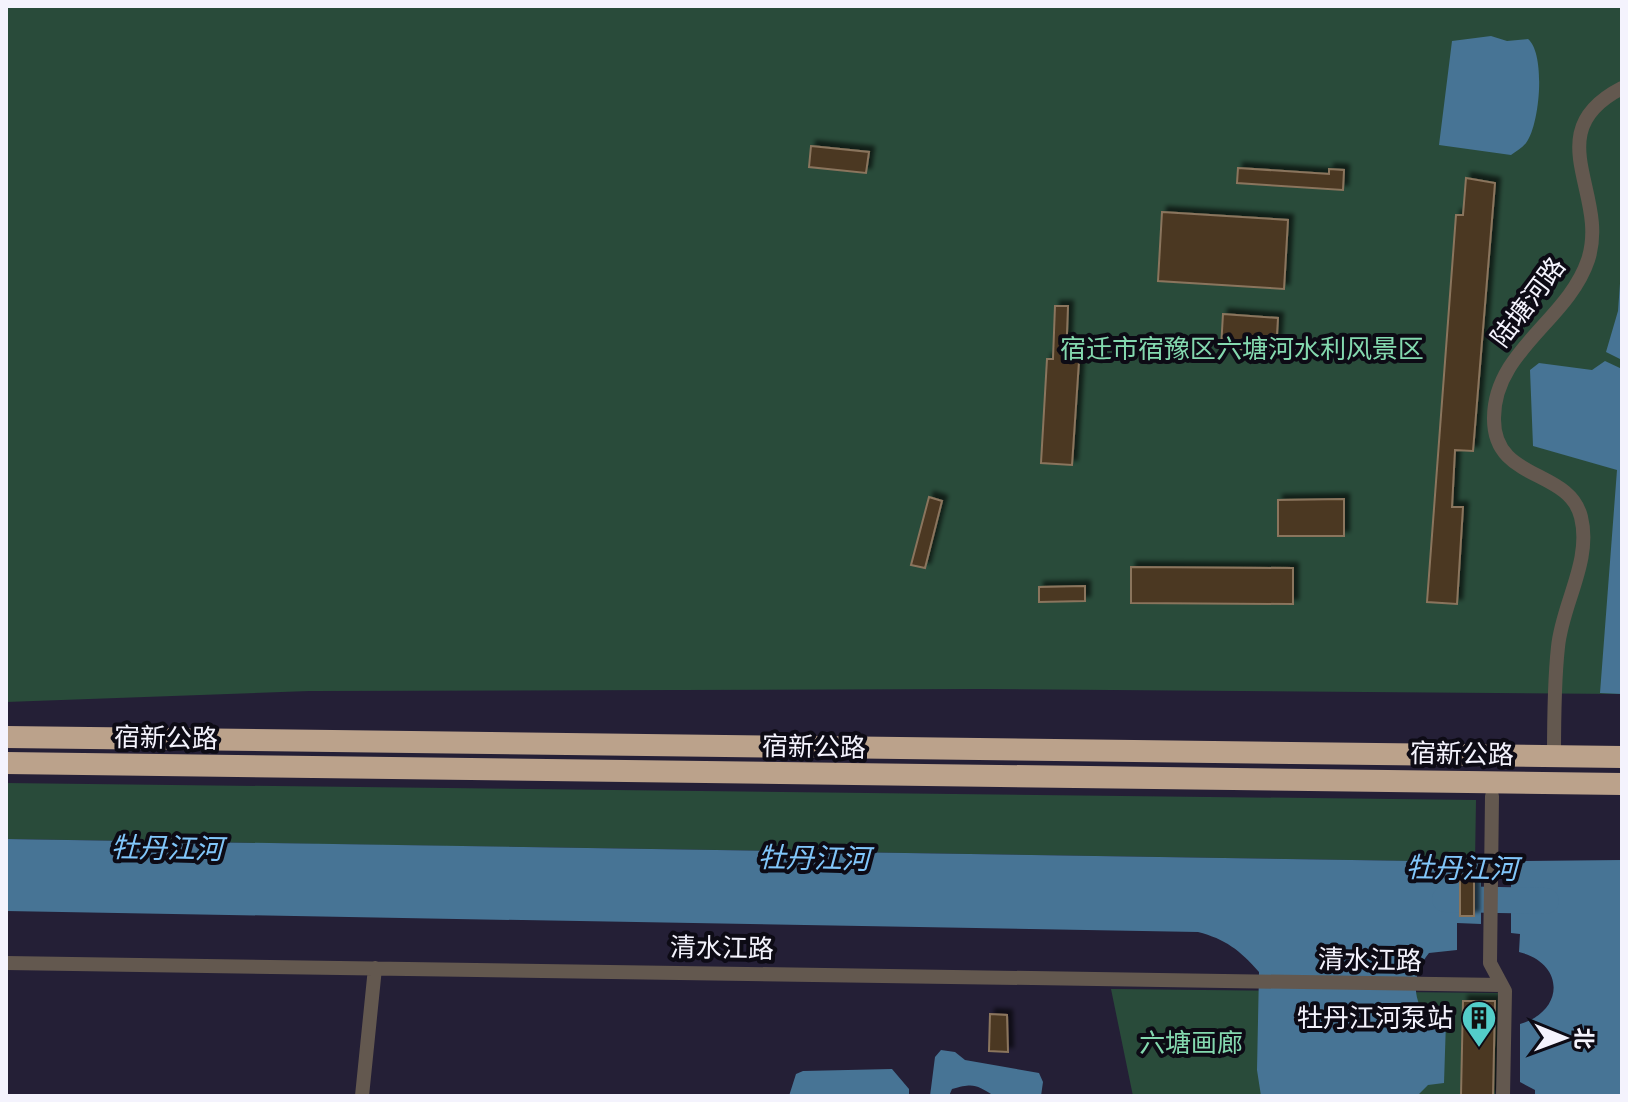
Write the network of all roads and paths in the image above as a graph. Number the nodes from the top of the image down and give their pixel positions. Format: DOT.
graph roads {
  1 [pos="1622,88"];
  2 [pos="6,737"];
  3 [pos="1554,756"];
  4 [pos="1612,757"];
  5 [pos="6,763"];
  6 [pos="1612,784"];
  7 [pos="1492,796"];
  8 [pos="6,963"];
  9 [pos="375,968"];
  10 [pos="1501,985"];
  11 [pos="362,1096"];
  12 [pos="1503,1096"];
  1 -- 3 [label="street, 陆塘河路"];
  2 -- 3 [label="highway, 宿新公路"];
  3 -- 4 [label="highway, 宿新公路"];
  5 -- 6 [label="highway, 宿新公路"];
  7 -- 10 [label="street"];
  8 -- 9 [label="street, 清水江路"];
  9 -- 10 [label="street, 清水江路"];
  9 -- 11 [label="street"];
  10 -- 12 [label="street"];
}
